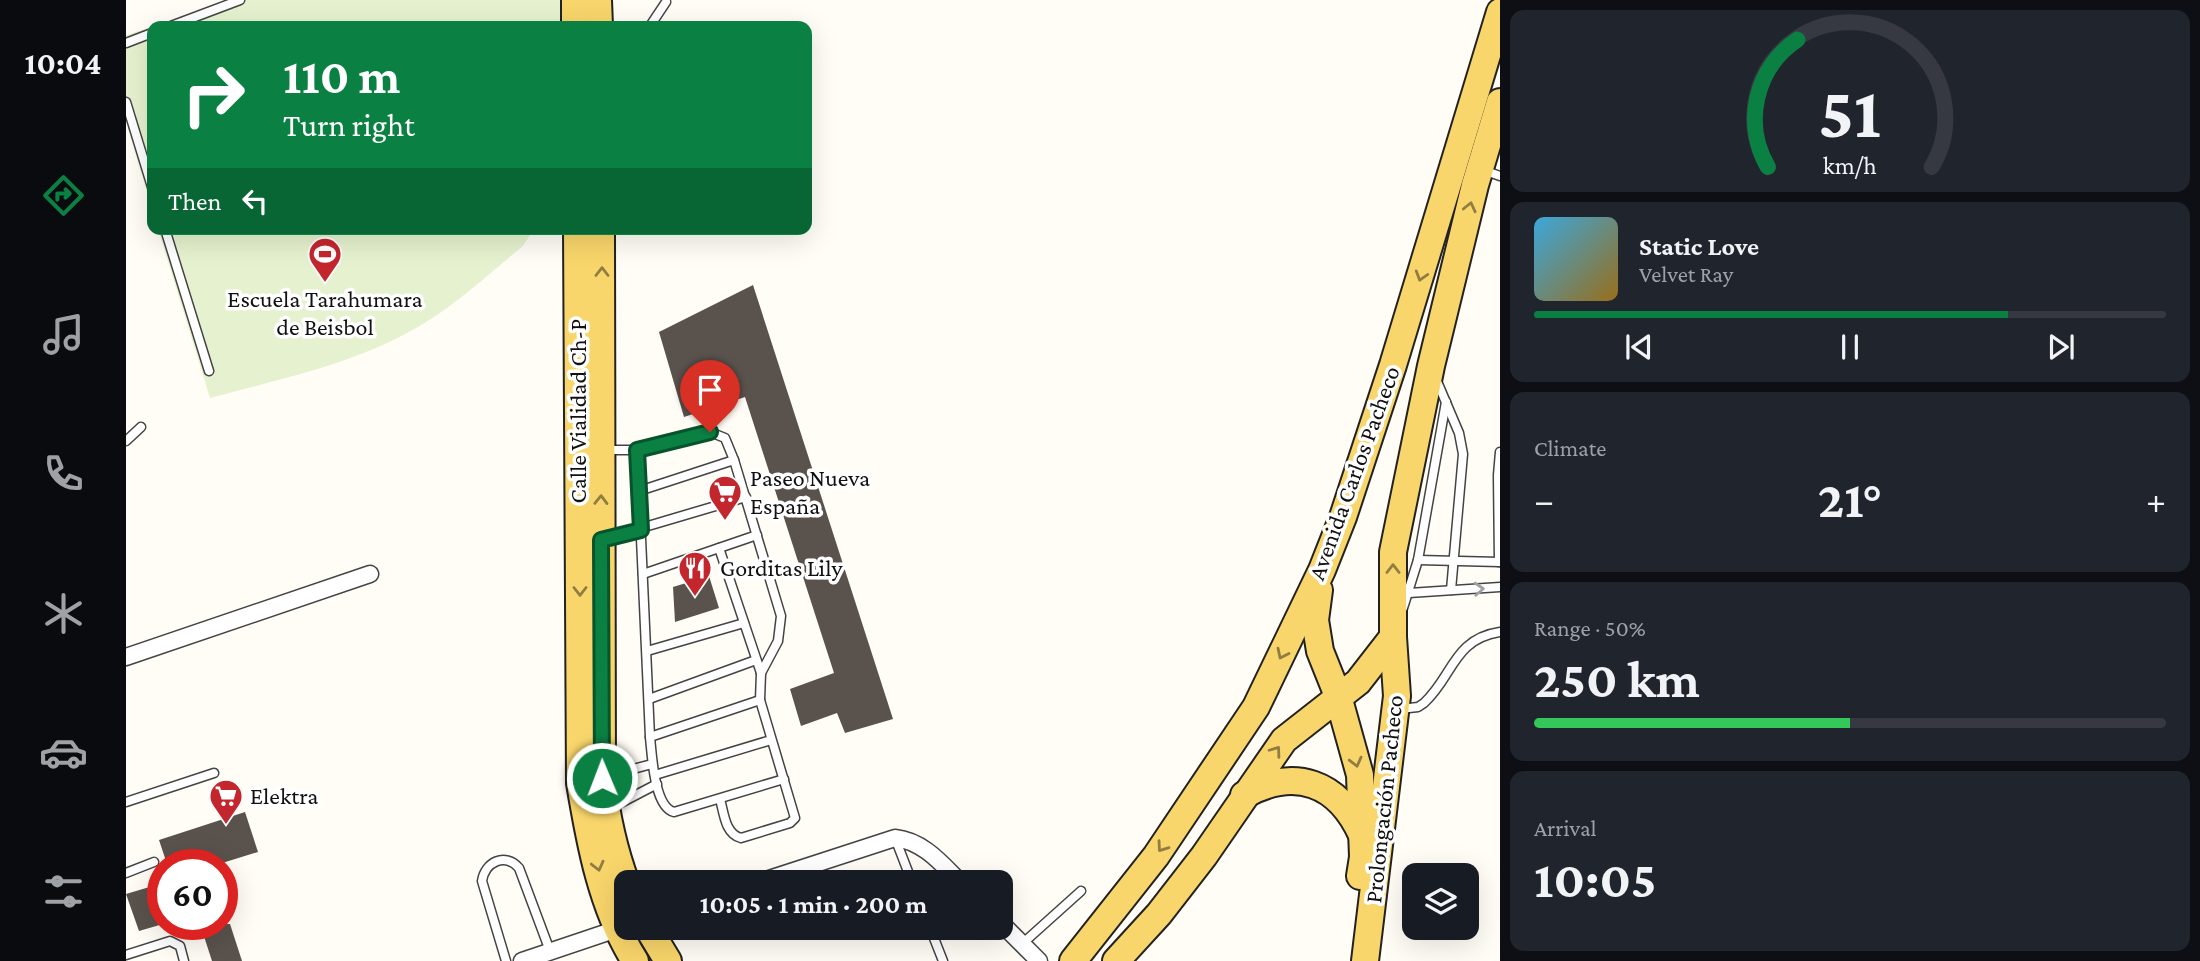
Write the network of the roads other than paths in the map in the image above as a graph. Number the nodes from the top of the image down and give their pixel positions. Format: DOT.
graph roads {
  1 [pos="240,0"];
  2 [pos="575,0"];
  3 [pos="598,0"];
  4 [pos="1490,0"];
  5 [pos="666,2"];
  6 [pos="1500,12"];
  7 [pos="184,21"];
  8 [pos="575,21"];
  9 [pos="599,21"];
  10 [pos="653,21"];
  11 [pos="147,35"];
  12 [pos="126,43"];
  13 [pos="126,102"];
  14 [pos="1500,102"];
  15 [pos="1465,127"];
  16 [pos="1491,159"];
  17 [pos="147,171"];
  18 [pos="167,235"];
  19 [pos="577,235"];
  20 [pos="601,235"];
  21 [pos="1431,243"];
  22 [pos="1431,366"];
  23 [pos="209,371"];
  24 [pos="1446,402"];
  25 [pos="141,427"];
  26 [pos="126,441"];
  27 [pos="590,449"];
  28 [pos="637,450"];
  29 [pos="1500,452"];
  30 [pos="734,460"];
  31 [pos="639,491"];
  32 [pos="746,497"];
  33 [pos="641,530"];
  34 [pos="757,535"];
  35 [pos="590,541"];
  36 [pos="719,548"];
  37 [pos="1418,561"];
  38 [pos="1454,562"];
  39 [pos="1499,562"];
  40 [pos="1322,570"];
  41 [pos="370,574"];
  42 [pos="643,574"];
  43 [pos="1500,587"];
  44 [pos="1451,590"];
  45 [pos="1409,593"];
  46 [pos="744,623"];
  47 [pos="1500,632"];
  48 [pos="1393,637"];
  49 [pos="647,650"];
  50 [pos="126,657"];
  51 [pos="756,660"];
  52 [pos="761,673"];
  53 [pos="1338,696"];
  54 [pos="649,699"];
  55 [pos="760,701"];
  56 [pos="1395,710"];
  57 [pos="650,737"];
  58 [pos="771,740"];
  59 [pos="652,764"];
  60 [pos="214,773"];
  61 [pos="656,779"];
  62 [pos="785,779"];
  63 [pos="591,780"];
  64 [pos="1244,795"];
  65 [pos="720,799"];
  66 [pos="126,802"];
  67 [pos="596,816"];
  68 [pos="1362,835"];
  69 [pos="895,838"];
  70 [pos="147,865"];
  71 [pos="622,870"];
  72 [pos="797,870"];
  73 [pos="907,870"];
  74 [pos="948,870"];
  75 [pos="126,873"];
  76 [pos="1082,891"];
  77 [pos="614,894"];
  78 [pos="614,931"];
  79 [pos="1013,935"];
  80 [pos="627,940"];
  81 [pos="655,940"];
  82 [pos="935,940"];
  83 [pos="1022,944"];
  84 [pos="550,952"];
  85 [pos="126,955"];
  86 [pos="184,961"];
  87 [pos="506,961"];
  88 [pos="522,961"];
  89 [pos="635,961"];
  90 [pos="668,961"];
  91 [pos="943,961"];
  92 [pos="1040,961"];
  93 [pos="1073,961"];
  94 [pos="1116,961"];
  95 [pos="1348,961"];
  96 [pos="1365,961"];
  1 -- 7 [label="lane"];
  2 -- 8 [label="main road"];
  3 -- 9 [label="main road"];
  4 -- 21 [label="main road"];
  5 -- 10 [label="lane"];
  6 -- 15 [label="main road, Avenida Carlos Pacheco"];
  11 -- 12 [label="lane"];
  13 -- 17 [label="lane"];
  14 -- 16 [label="main road, Avenida Carlos Pacheco"];
  15 -- 16 [label="main road"];
  15 -- 21 [label="main road, Avenida Carlos Pacheco"];
  22 -- 16 [label="main road, Avenida Carlos Pacheco, one-way"];
  18 -- 23 [label="lane"];
  19 -- 27 [label="main road, Calle Vialidad Ch-P"];
  27 -- 20 [label="main road, Calle Vialidad Ch-P, one-way"];
  21 -- 40 [label="main road, Avenida Carlos Pacheco, one-way"];
  22 -- 24 [label="lane"];
  48 -- 22 [label="main road, Avenida Carlos Pacheco, one-way"];
  24 -- 37 [label="lane"];
  24 -- 38 [label="lane"];
  25 -- 26 [label="lane"];
  27 -- 28 [label="lane"];
  27 -- 35 [label="main road, Calle Vialidad Ch-P"];
  28 -- 30 [label="lane"];
  28 -- 31 [label="lane"];
  29 -- 39 [label="lane"];
  30 -- 31 [label="lane"];
  30 -- 32 [label="lane"];
  31 -- 33 [label="lane"];
  32 -- 33 [label="lane"];
  32 -- 34 [label="lane"];
  33 -- 35 [label="lane"];
  33 -- 42 [label="lane"];
  34 -- 36 [label="lane"];
  34 -- 52 [label="lane"];
  35 -- 63 [label="main road, Calle Vialidad Ch-P"];
  36 -- 42 [label="lane"];
  36 -- 46 [label="lane"];
  37 -- 38 [label="lane"];
  37 -- 45 [label="lane"];
  38 -- 39 [label="lane"];
  38 -- 44 [label="lane"];
  40 -- 53 [label="main road, Prolongación Pacheco"];
  40 -- 93 [label="main road, Avenida Carlos Pacheco, one-way"];
  41 -- 50 [label="street"];
  42 -- 49 [label="lane"];
  44 -- 43 [label="lane, one-way"];
  44 -- 45 [label="lane"];
  45 -- 48 [label="lane"];
  46 -- 49 [label="lane"];
  46 -- 51 [label="lane"];
  47 -- 56 [label="lane"];
  48 -- 53 [label="main road"];
  48 -- 56 [label="main road, Prolongación Pacheco"];
  49 -- 54 [label="lane"];
  51 -- 52 [label="lane"];
  51 -- 54 [label="lane"];
  52 -- 55 [label="lane"];
  64 -- 53 [label="main road, one-way"];
  53 -- 68 [label="main road, Prolongación Pacheco, one-way"];
  54 -- 57 [label="lane"];
  55 -- 57 [label="lane"];
  55 -- 58 [label="lane"];
  56 -- 96 [label="main road, Prolongación Pacheco"];
  57 -- 59 [label="lane"];
  58 -- 61 [label="lane"];
  58 -- 62 [label="lane"];
  59 -- 61 [label="lane"];
  59 -- 63 [label="lane"];
  60 -- 66 [label="lane"];
  61 -- 65 [label="lane"];
  61 -- 67 [label="lane"];
  62 -- 65 [label="lane"];
  62 -- 65 [label="lane"];
  63 -- 67 [label="main road, Calle Vialidad Ch-P"];
  64 -- 68 [label="main road"];
  64 -- 94 [label="main road"];
  67 -- 71 [label="main road, Calle Vialidad Ch-P"];
  67 -- 77 [label="main road, Calle Vialidad Ch-P, one-way"];
  68 -- 95 [label="main road, Prolongación Pacheco"];
  69 -- 72 [label="street"];
  69 -- 73 [label="lane"];
  69 -- 74 [label="street"];
  70 -- 75 [label="lane"];
  76 -- 83 [label="lane"];
  78 -- 84 [label="street"];
  79 -- 83 [label="street"];
  80 -- 89 [label="main road, Calle Vialidad Ch-P"];
  81 -- 90 [label="main road"];
  82 -- 91 [label="lane"];
  83 -- 92 [label="street"];
  84 -- 87 [label="lane"];
  84 -- 88 [label="street"];
  85 -- 86 [label="lane"];
}
